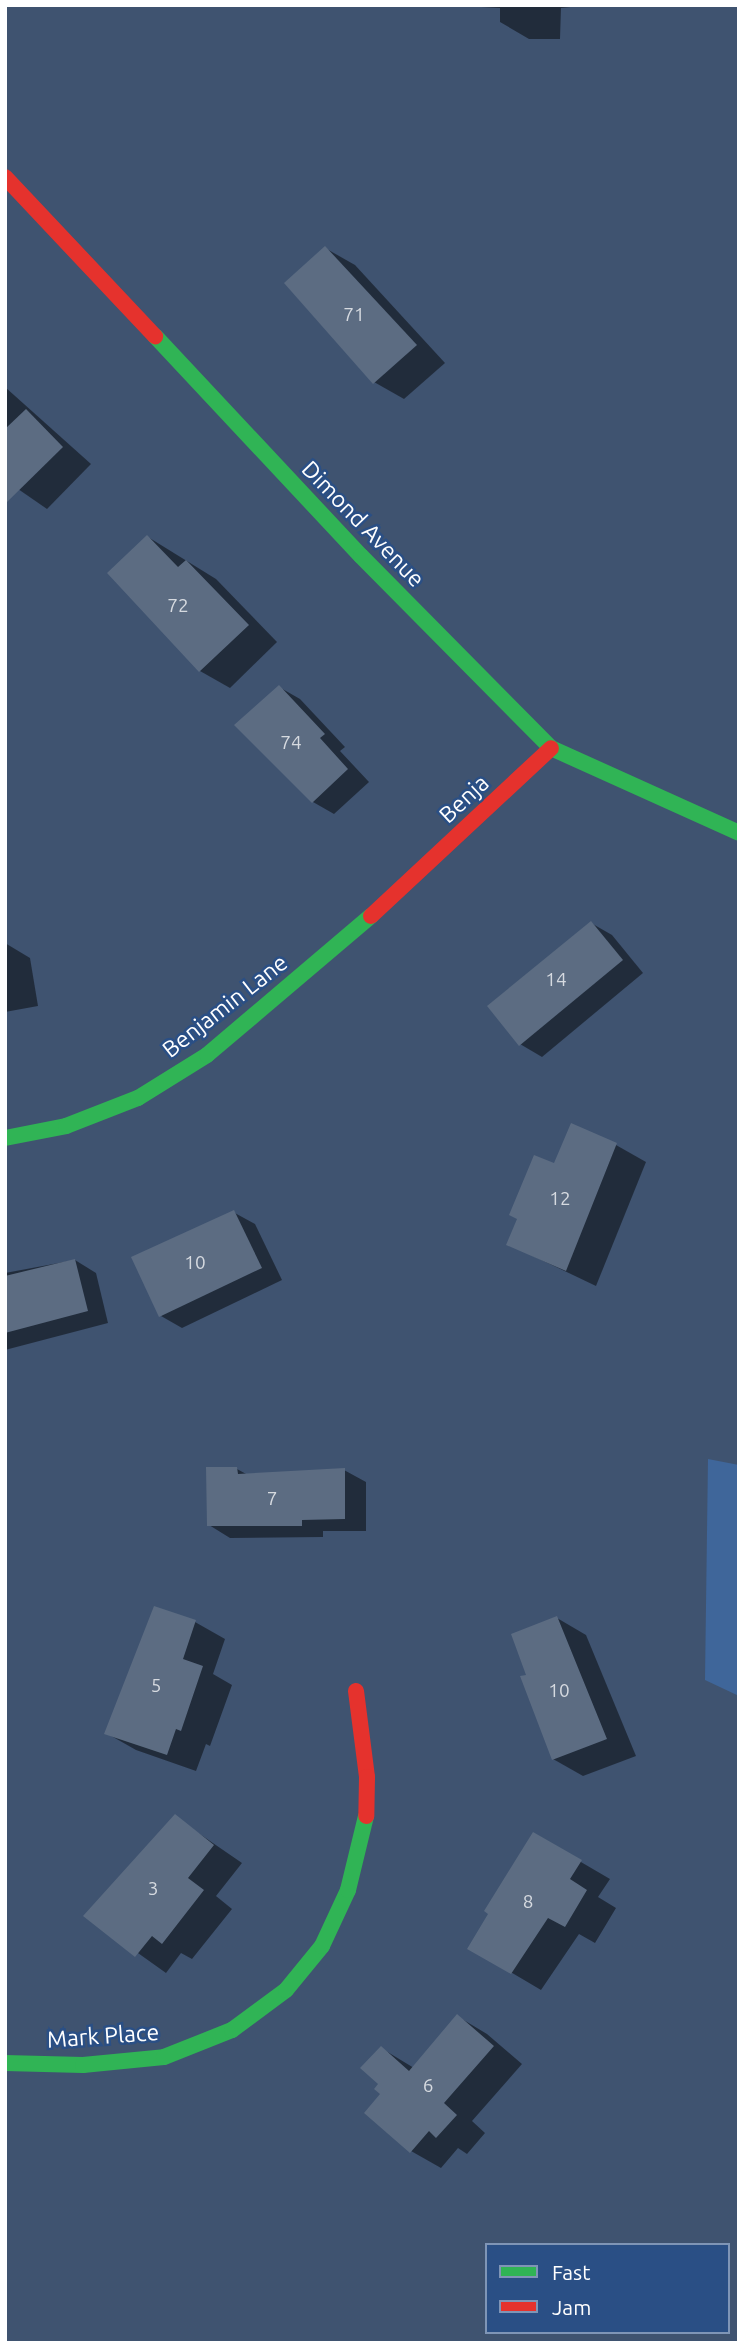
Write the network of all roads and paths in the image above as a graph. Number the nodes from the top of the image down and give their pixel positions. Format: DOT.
graph roads {
  1 [pos="5,177"];
  2 [pos="551,748"];
  3 [pos="739,833"];
  4 [pos="409,882"];
  5 [pos="5,1138"];
  6 [pos="356,1690"];
  7 [pos="5,2063"];
  1 -- 2 [label="street, Dimond Avenue"];
  2 -- 3 [label="street, Dimond Avenue"];
  2 -- 4 [label="street, Benja"];
  4 -- 5 [label="street, Benjamin Lane"];
  6 -- 7 [label="street, Mark Place"];
}
